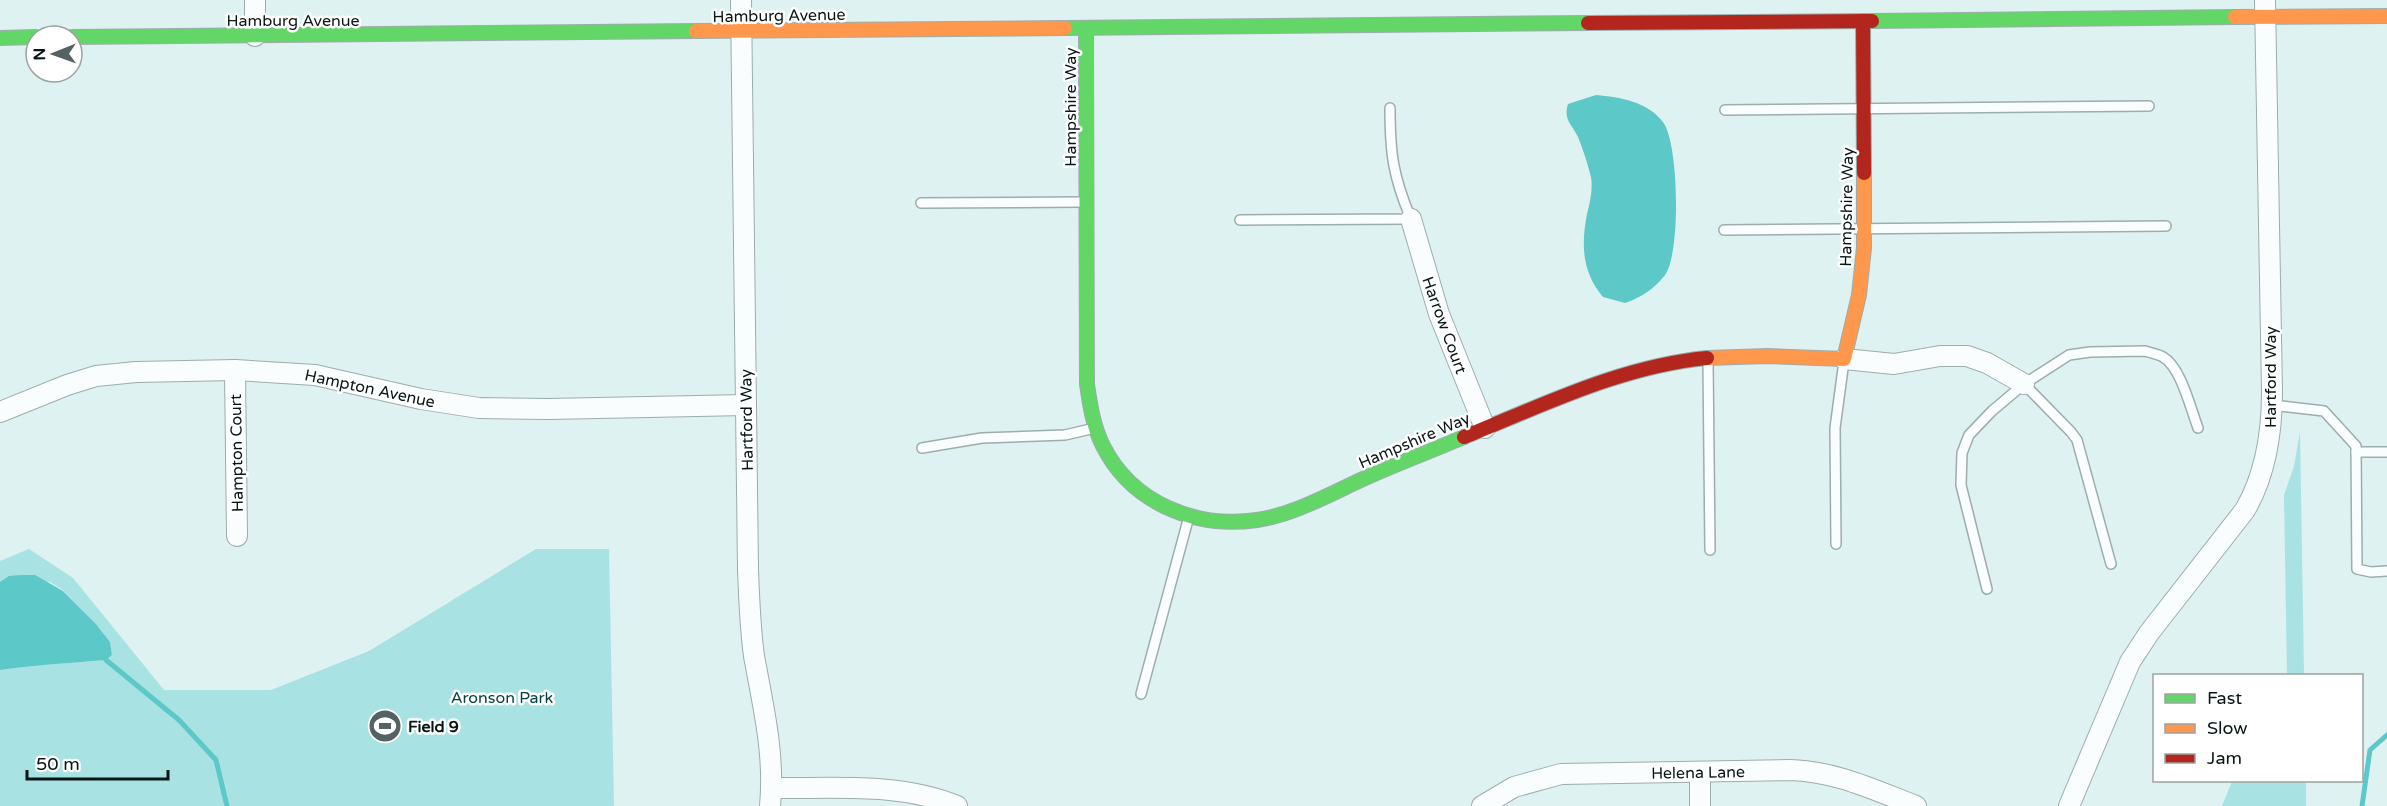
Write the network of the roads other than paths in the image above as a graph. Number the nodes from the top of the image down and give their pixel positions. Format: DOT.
graph roads {
  1 [pos="255,0"];
  2 [pos="741,0"];
  3 [pos="2265,9"];
  4 [pos="2387,16"];
  5 [pos="1863,21"];
  6 [pos="1086,28"];
  7 [pos="741,32"];
  8 [pos="255,36"];
  9 [pos="84,37"];
  10 [pos="0,38"];
  11 [pos="24,38"];
  12 [pos="2149,106"];
  13 [pos="1390,108"];
  14 [pos="1863,109"];
  15 [pos="1725,110"];
  16 [pos="1087,202"];
  17 [pos="921,203"];
  18 [pos="1411,219"];
  19 [pos="1240,220"];
  20 [pos="2166,226"];
  21 [pos="1864,229"];
  22 [pos="1724,230"];
  23 [pos="1708,359"];
  24 [pos="1844,359"];
  25 [pos="235,370"];
  26 [pos="2024,384"];
  27 [pos="746,405"];
  28 [pos="2272,405"];
  29 [pos="0,412"];
  30 [pos="1095,428"];
  31 [pos="1485,428"];
  32 [pos="2198,428"];
  33 [pos="922,448"];
  34 [pos="2356,452"];
  35 [pos="2387,452"];
  36 [pos="1189,518"];
  37 [pos="237,536"];
  38 [pos="1836,544"];
  39 [pos="1710,550"];
  40 [pos="2111,564"];
  41 [pos="2387,571"];
  42 [pos="1988,590"];
  43 [pos="1141,694"];
  44 [pos="1700,772"];
  45 [pos="771,797"];
  46 [pos="957,806"];
  47 [pos="1482,806"];
  48 [pos="1700,806"];
  49 [pos="1916,806"];
  50 [pos="2069,806"];
  1 -- 8 [label="street"];
  2 -- 7 [label="street, Hartford Way"];
  3 -- 4 [label="street, Hamburg Avenue"];
  3 -- 5 [label="street, Hamburg Avenue"];
  3 -- 28 [label="street, Hartford Way"];
  5 -- 6 [label="street, Hamburg Avenue"];
  5 -- 14 [label="street, Hampshire Way"];
  6 -- 7 [label="street, Hamburg Avenue"];
  6 -- 16 [label="street, Hampshire Way"];
  7 -- 8 [label="street, Hamburg Avenue"];
  7 -- 27 [label="street, Hartford Way"];
  8 -- 9 [label="street, Hamburg Avenue"];
  10 -- 11 [label="street"];
  12 -- 14 [label="lane"];
  13 -- 18 [label="lane"];
  14 -- 15 [label="lane"];
  14 -- 21 [label="street, Hampshire Way"];
  16 -- 17 [label="lane"];
  16 -- 30 [label="street, Hampshire Way"];
  18 -- 19 [label="lane"];
  18 -- 31 [label="street, Harrow Court"];
  20 -- 21 [label="lane"];
  21 -- 22 [label="lane"];
  21 -- 24 [label="street, Hampshire Way"];
  23 -- 24 [label="street, Hampshire Way"];
  23 -- 31 [label="street, Hampshire Way"];
  23 -- 39 [label="lane"];
  24 -- 26 [label="street"];
  24 -- 38 [label="lane"];
  25 -- 27 [label="street, Hampton Avenue"];
  25 -- 29 [label="street, Hampton Avenue"];
  25 -- 37 [label="street, Hampton Court"];
  26 -- 32 [label="lane"];
  26 -- 40 [label="lane"];
  26 -- 42 [label="lane"];
  27 -- 45 [label="street, Hartford Way"];
  28 -- 34 [label="lane"];
  28 -- 50 [label="street, Hartford Way"];
  30 -- 33 [label="lane"];
  30 -- 36 [label="street, Hampshire Way"];
  31 -- 36 [label="street, Hampshire Way"];
  34 -- 35 [label="lane"];
  34 -- 41 [label="lane"];
  36 -- 43 [label="lane"];
  44 -- 47 [label="street, Helena Lane"];
  44 -- 48 [label="street"];
  44 -- 49 [label="street, Helena Lane"];
  45 -- 46 [label="street"];
}
